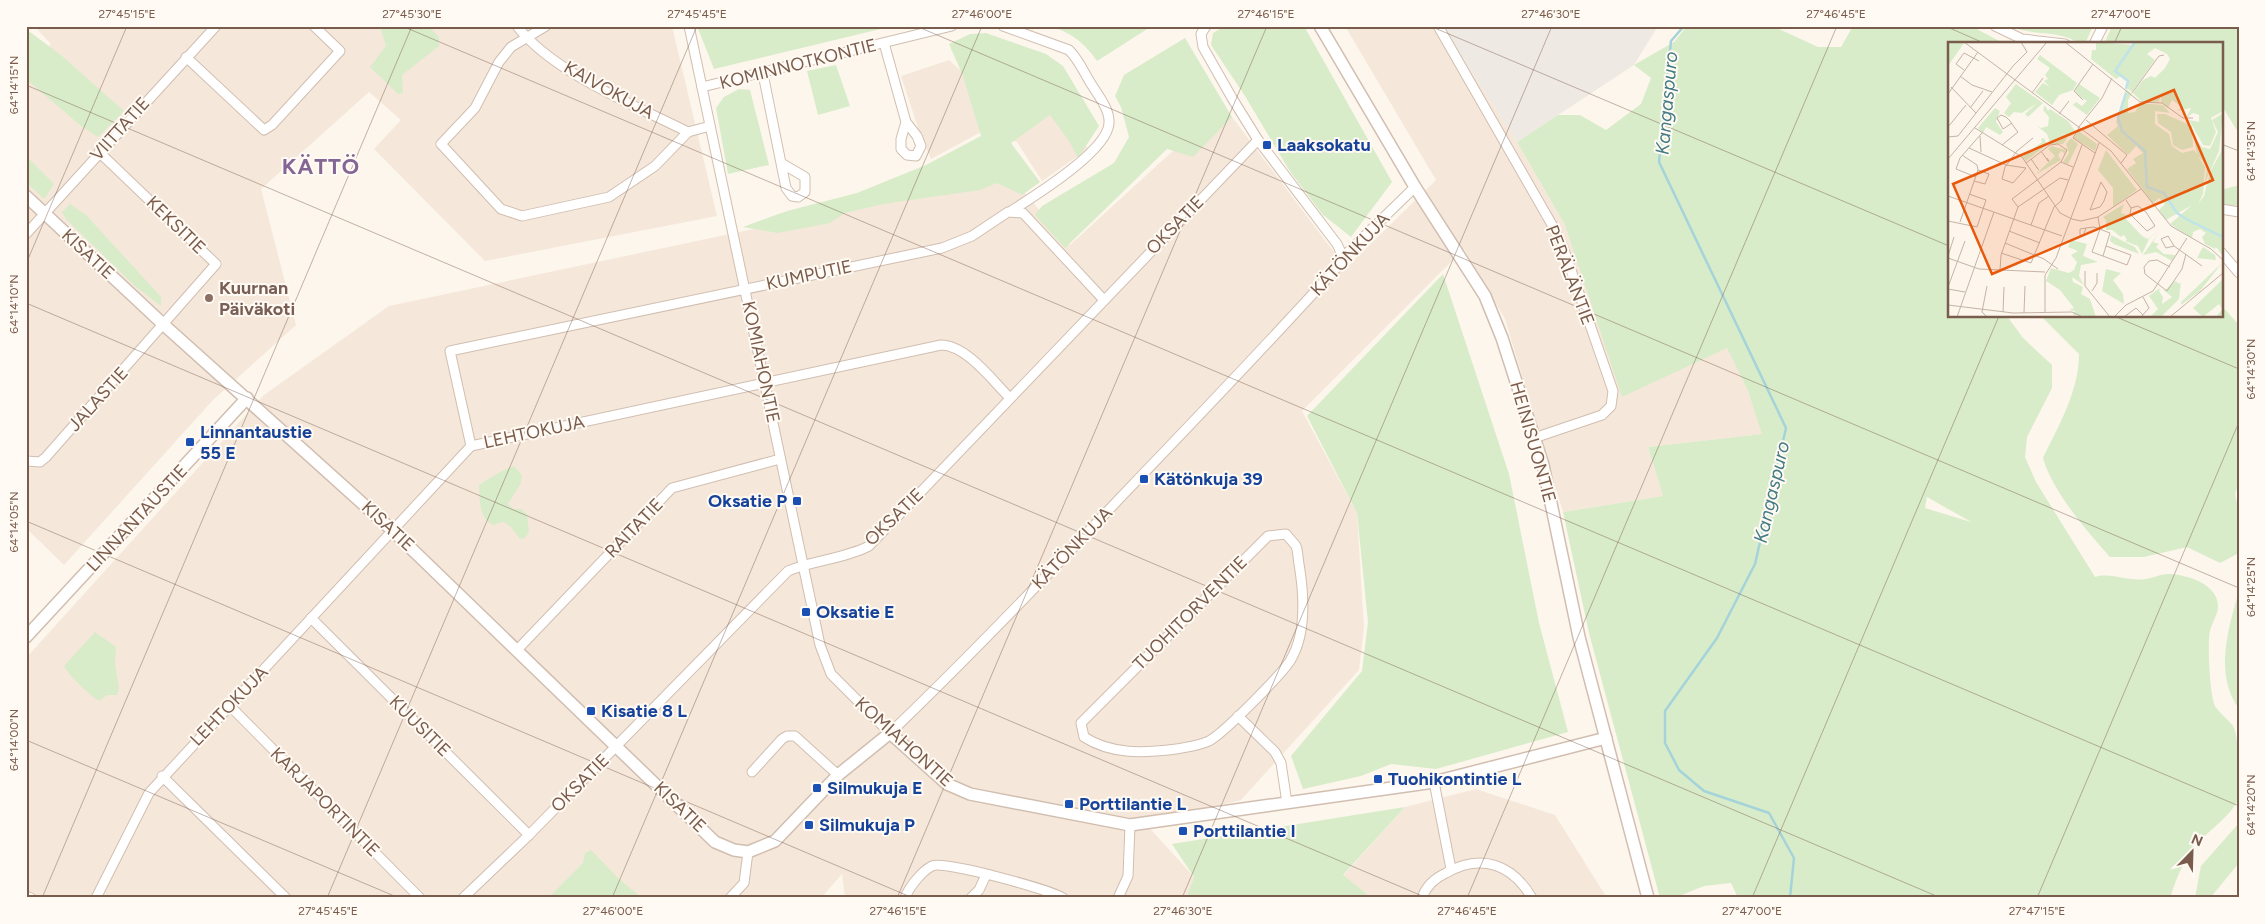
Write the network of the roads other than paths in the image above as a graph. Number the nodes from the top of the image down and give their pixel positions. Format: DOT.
graph roads {
  1 [pos="216,26"];
  2 [pos="314,26"];
  3 [pos="517,26"];
  4 [pos="546,26"];
  5 [pos="689,26"];
  6 [pos="952,26"];
  7 [pos="1003,26"];
  8 [pos="1206,26"];
  9 [pos="1320,26"];
  10 [pos="1438,26"];
  11 [pos="1995,26"];
  12 [pos="2103,26"];
  13 [pos="526,39"];
  14 [pos="2051,42"];
  15 [pos="2095,42"];
  16 [pos="884,43"];
  17 [pos="186,57"];
  18 [pos="763,74"];
  19 [pos="702,87"];
  20 [pos="906,122"];
  21 [pos="710,126"];
  22 [pos="688,132"];
  23 [pos="1258,140"];
  24 [pos="99,152"];
  25 [pos="781,164"];
  26 [pos="1415,187"];
  27 [pos="26,196"];
  28 [pos="2222,209"];
  29 [pos="1008,212"];
  30 [pos="2239,212"];
  31 [pos="45,214"];
  32 [pos="26,234"];
  33 [pos="2222,253"];
  34 [pos="1343,257"];
  35 [pos="2239,273"];
  36 [pos="745,288"];
  37 [pos="1103,299"];
  38 [pos="164,325"];
  39 [pos="766,382"];
  40 [pos="1009,397"];
  41 [pos="247,398"];
  42 [pos="1534,438"];
  43 [pos="471,446"];
  44 [pos="780,459"];
  45 [pos="26,461"];
  46 [pos="392,530"];
  47 [pos="804,564"];
  48 [pos="312,618"];
  49 [pos="26,637"];
  50 [pos="518,649"];
  51 [pos="230,706"];
  52 [pos="1238,716"];
  53 [pos="890,733"];
  54 [pos="1606,738"];
  55 [pos="617,746"];
  56 [pos="752,772"];
  57 [pos="838,775"];
  58 [pos="162,776"];
  59 [pos="1434,782"];
  60 [pos="1287,803"];
  61 [pos="1130,826"];
  62 [pos="530,835"];
  63 [pos="748,852"];
  64 [pos="1452,869"];
  65 [pos="986,874"];
  66 [pos="26,896"];
  67 [pos="31,898"];
  68 [pos="96,898"];
  69 [pos="286,898"];
  70 [pos="420,898"];
  71 [pos="462,898"];
  72 [pos="730,898"];
  73 [pos="905,898"];
  74 [pos="971,898"];
  75 [pos="1063,898"];
  76 [pos="1118,898"];
  77 [pos="1422,898"];
  78 [pos="1532,898"];
  79 [pos="1648,898"];
  1 -- 17 [label="street, VIITTATIE"];
  2 -- 17 [label="street"];
  3 -- 13 [label="street, KAIVOKUJA"];
  4 -- 13 [label="street"];
  5 -- 19 [label="street, KOMIAHONTIE"];
  6 -- 16 [label="street, KOMINNOTKONTIE"];
  7 -- 29 [label="street"];
  8 -- 23 [label="street"];
  9 -- 26 [label="street, HEINISUONTIE"];
  10 -- 42 [label="street, PERÄLÄNTIE"];
  11 -- 14 [label="street"];
  12 -- 15 [label="street"];
  13 -- 22 [label="street, KAIVOKUJA"];
  13 -- 22 [label="street"];
  16 -- 18 [label="street, KOMINNOTKONTIE"];
  16 -- 20 [label="street"];
  17 -- 24 [label="street, VIITTATIE"];
  18 -- 19 [label="street, KOMINNOTKONTIE"];
  18 -- 25 [label="street"];
  19 -- 21 [label="street, KOMIAHONTIE"];
  21 -- 22 [label="street"];
  21 -- 36 [label="street, KOMIAHONTIE"];
  23 -- 34 [label="street"];
  23 -- 37 [label="street, OKSATIE"];
  24 -- 31 [label="street, VIITTATIE"];
  24 -- 38 [label="street, KEKSITIE"];
  26 -- 34 [label="street, KÄTÖNKUJA"];
  26 -- 42 [label="street, HEINISUONTIE"];
  27 -- 31 [label="street, KISATIE"];
  28 -- 30 [label="street"];
  29 -- 36 [label="street, KUMPUTIE"];
  29 -- 37 [label="street"];
  31 -- 32 [label="street, VIITTATIE"];
  31 -- 38 [label="street, KISATIE"];
  33 -- 35 [label="street"];
  34 -- 53 [label="street, KÄTÖNKUJA"];
  36 -- 39 [label="street, KOMIAHONTIE"];
  36 -- 43 [label="street, KUMPUTIE"];
  37 -- 40 [label="street, OKSATIE"];
  38 -- 41 [label="street, KISATIE"];
  38 -- 45 [label="street, JALASTIE"];
  39 -- 40 [label="street, LEHTOKUJA"];
  39 -- 43 [label="street, LEHTOKUJA"];
  39 -- 44 [label="street, KOMIAHONTIE"];
  40 -- 47 [label="street, OKSATIE"];
  41 -- 46 [label="street, KISATIE"];
  41 -- 49 [label="street, LINNANTAUSTIE"];
  42 -- 54 [label="street, HEINISUONTIE"];
  43 -- 46 [label="street, LEHTOKUJA"];
  44 -- 47 [label="street, KOMIAHONTIE"];
  44 -- 50 [label="street, RAITATIE"];
  46 -- 48 [label="street, LEHTOKUJA"];
  46 -- 50 [label="street, KISATIE"];
  47 -- 53 [label="street, KOMIAHONTIE"];
  47 -- 55 [label="street, OKSATIE"];
  48 -- 51 [label="street, LEHTOKUJA"];
  48 -- 62 [label="street, KUUSITIE"];
  50 -- 55 [label="street, KISATIE"];
  51 -- 58 [label="street, LEHTOKUJA"];
  51 -- 70 [label="street, KARJAPORTINTIE"];
  52 -- 52 [label="street, TUOHITORVENTIE"];
  52 -- 60 [label="street"];
  53 -- 57 [label="street, KÄTÖNKUJA"];
  53 -- 61 [label="street, KOMIAHONTIE"];
  54 -- 59 [label="street, KOMIAHONTIE"];
  54 -- 79 [label="street, HEINISUONTIE"];
  55 -- 62 [label="street, OKSATIE"];
  55 -- 63 [label="street, KISATIE"];
  56 -- 57 [label="street"];
  57 -- 63 [label="street, KÄTÖNKUJA"];
  58 -- 68 [label="street, LEHTOKUJA"];
  58 -- 69 [label="street"];
  59 -- 60 [label="street, KOMIAHONTIE"];
  59 -- 64 [label="street"];
  60 -- 61 [label="street, KOMIAHONTIE"];
  61 -- 76 [label="street"];
  62 -- 71 [label="street, OKSATIE"];
  63 -- 72 [label="street"];
  64 -- 77 [label="street"];
  64 -- 78 [label="street"];
  65 -- 73 [label="street"];
  65 -- 74 [label="street"];
  65 -- 75 [label="street"];
  66 -- 67 [label="street"];
}
